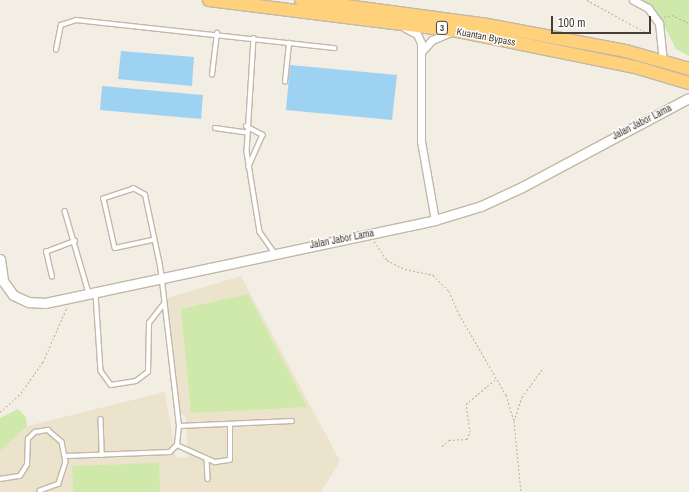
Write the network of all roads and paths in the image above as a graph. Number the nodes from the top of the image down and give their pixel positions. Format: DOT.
graph roads {
  1 [pos="209,0"];
  2 [pos="301,0"];
  3 [pos="587,0"];
  4 [pos="633,0"];
  5 [pos="390,21"];
  6 [pos="659,23"];
  7 [pos="689,24"];
  8 [pos="458,31"];
  9 [pos="217,33"];
  10 [pos="254,38"];
  11 [pos="289,43"];
  12 [pos="334,48"];
  13 [pos="56,50"];
  14 [pos="422,51"];
  15 [pos="668,62"];
  16 [pos="689,69"];
  17 [pos="212,75"];
  18 [pos="285,82"];
  19 [pos="689,83"];
  20 [pos="689,98"];
  21 [pos="246,126"];
  22 [pos="215,128"];
  23 [pos="245,132"];
  24 [pos="249,168"];
  25 [pos="65,211"];
  26 [pos="435,220"];
  27 [pos="371,233"];
  28 [pos="154,240"];
  29 [pos="75,241"];
  30 [pos="274,252"];
  31 [pos="0,260"];
  32 [pos="52,277"];
  33 [pos="161,277"];
  34 [pos="93,295"];
  35 [pos="68,301"];
  36 [pos="164,304"];
  37 [pos="543,368"];
  38 [pos="496,378"];
  39 [pos="0,412"];
  40 [pos="101,418"];
  41 [pos="514,421"];
  42 [pos="292,422"];
  43 [pos="230,425"];
  44 [pos="179,426"];
  45 [pos="177,445"];
  46 [pos="442,446"];
  47 [pos="102,455"];
  48 [pos="66,456"];
  49 [pos="207,459"];
  50 [pos="0,479"];
  51 [pos="208,479"];
  52 [pos="40,491"];
  53 [pos="521,492"];
  1 -- 5 [label="highway, Kuantan Bypass / 3"];
  2 -- 15 [label="highway, Kuantan Bypass / 3"];
  3 -- 6 [label="path"];
  4 -- 6 [label="street"];
  5 -- 8 [label="highway, Kuantan Bypass / 3"];
  5 -- 14 [label="street"];
  6 -- 7 [label="path"];
  6 -- 15 [label="street"];
  8 -- 14 [label="street"];
  8 -- 19 [label="highway, Kuantan Bypass / 3"];
  9 -- 10 [label="lane"];
  9 -- 13 [label="lane"];
  9 -- 17 [label="lane"];
  10 -- 11 [label="lane"];
  10 -- 21 [label="lane"];
  11 -- 12 [label="lane"];
  11 -- 18 [label="lane"];
  14 -- 26 [label="street"];
  15 -- 16 [label="highway, Kuantan Bypass / 3"];
  20 -- 26 [label="street, Jalan Jabor Lama"];
  21 -- 23 [label="lane"];
  21 -- 24 [label="lane"];
  22 -- 23 [label="lane"];
  23 -- 24 [label="lane"];
  24 -- 30 [label="lane"];
  25 -- 29 [label="lane"];
  26 -- 27 [label="street, Jalan Jabor Lama"];
  27 -- 30 [label="street, Jalan Jabor Lama"];
  27 -- 38 [label="path"];
  28 -- 28 [label="lane"];
  28 -- 33 [label="lane"];
  29 -- 32 [label="lane"];
  29 -- 34 [label="lane"];
  30 -- 33 [label="street, Jalan Jabor Lama"];
  31 -- 35 [label="street, Jalan Jabor Lama"];
  33 -- 34 [label="street, Jalan Jabor Lama"];
  33 -- 36 [label="lane"];
  34 -- 35 [label="street, Jalan Jabor Lama"];
  34 -- 36 [label="lane"];
  35 -- 39 [label="path"];
  36 -- 44 [label="lane"];
  37 -- 41 [label="path"];
  38 -- 41 [label="path"];
  38 -- 46 [label="path"];
  40 -- 47 [label="lane"];
  41 -- 53 [label="path"];
  42 -- 43 [label="lane"];
  43 -- 44 [label="lane"];
  43 -- 49 [label="lane"];
  44 -- 45 [label="lane"];
  45 -- 47 [label="lane"];
  45 -- 49 [label="lane"];
  47 -- 48 [label="lane"];
  48 -- 50 [label="lane"];
  48 -- 52 [label="lane"];
  49 -- 51 [label="lane"];
}
